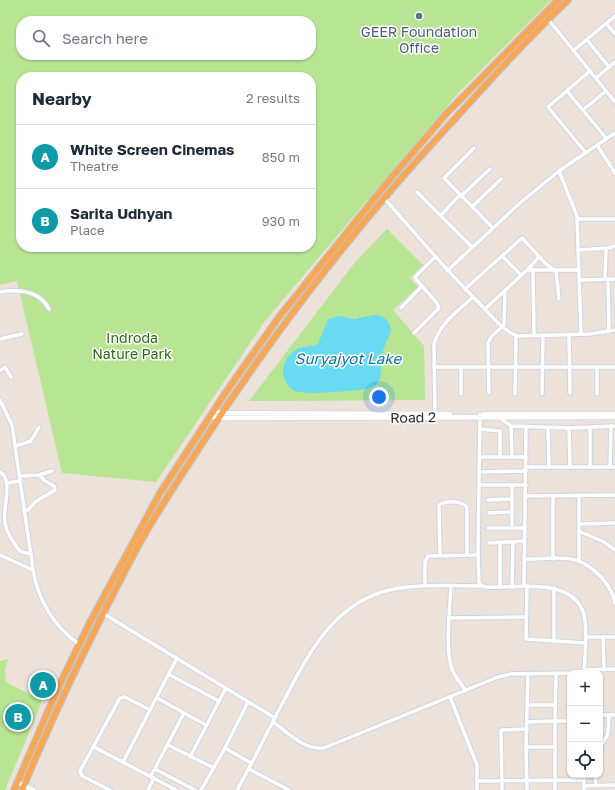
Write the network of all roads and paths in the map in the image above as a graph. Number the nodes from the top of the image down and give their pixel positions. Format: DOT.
graph roads {
  1 [pos="558,0"];
  2 [pos="568,0"];
  3 [pos="615,16"];
  4 [pos="548,19"];
  5 [pos="606,23"];
  6 [pos="615,34"];
  7 [pos="586,40"];
  8 [pos="573,51"];
  9 [pos="615,63"];
  10 [pos="609,67"];
  11 [pos="590,71"];
  12 [pos="596,78"];
  13 [pos="567,91"];
  14 [pos="606,91"];
  15 [pos="615,102"];
  16 [pos="583,110"];
  17 [pos="615,133"];
  18 [pos="606,138"];
  19 [pos="597,145"];
  20 [pos="474,148"];
  21 [pos="586,152"];
  22 [pos="490,169"];
  23 [pos="560,171"];
  24 [pos="615,173"];
  25 [pos="501,179"];
  26 [pos="418,192"];
  27 [pos="461,196"];
  28 [pos="384,198"];
  29 [pos="472,207"];
  30 [pos="441,215"];
  31 [pos="615,218"];
  32 [pos="577,220"];
  33 [pos="493,228"];
  34 [pos="615,246"];
  35 [pos="472,247"];
  36 [pos="606,248"];
  37 [pos="578,250"];
  38 [pos="502,256"];
  39 [pos="435,257"];
  40 [pos="539,257"];
  41 [pos="527,270"];
  42 [pos="533,270"];
  43 [pos="556,270"];
  44 [pos="578,270"];
  45 [pos="447,271"];
  46 [pos="520,275"];
  47 [pos="606,279"];
  48 [pos="615,279"];
  49 [pos="579,280"];
  50 [pos="422,286"];
  51 [pos="465,289"];
  52 [pos="505,290"];
  53 [pos="0,292"];
  54 [pos="473,297"];
  55 [pos="559,299"];
  56 [pos="615,304"];
  57 [pos="609,305"];
  58 [pos="400,308"];
  59 [pos="49,309"];
  60 [pos="485,309"];
  61 [pos="503,327"];
  62 [pos="615,330"];
  63 [pos="610,331"];
  64 [pos="414,333"];
  65 [pos="22,334"];
  66 [pos="570,334"];
  67 [pos="581,334"];
  68 [pos="516,335"];
  69 [pos="534,335"];
  70 [pos="543,335"];
  71 [pos="0,339"];
  72 [pos="434,367"];
  73 [pos="462,367"];
  74 [pos="489,367"];
  75 [pos="516,367"];
  76 [pos="543,367"];
  77 [pos="571,367"];
  78 [pos="597,367"];
  79 [pos="615,367"];
  80 [pos="0,371"];
  81 [pos="11,378"];
  82 [pos="570,393"];
  83 [pos="461,394"];
  84 [pos="489,394"];
  85 [pos="516,394"];
  86 [pos="542,394"];
  87 [pos="597,394"];
  88 [pos="0,400"];
  89 [pos="213,413"];
  90 [pos="615,414"];
  91 [pos="220,415"];
  92 [pos="435,415"];
  93 [pos="480,416"];
  94 [pos="500,418"];
  95 [pos="615,418"];
  96 [pos="511,426"];
  97 [pos="613,426"];
  98 [pos="40,427"];
  99 [pos="526,427"];
  100 [pos="590,427"];
  101 [pos="548,428"];
  102 [pos="569,428"];
  103 [pos="480,429"];
  104 [pos="16,446"];
  105 [pos="480,457"];
  106 [pos="500,457"];
  107 [pos="512,457"];
  108 [pos="526,457"];
  109 [pos="548,467"];
  110 [pos="570,467"];
  111 [pos="590,467"];
  112 [pos="610,467"];
  113 [pos="615,467"];
  114 [pos="526,469"];
  115 [pos="52,471"];
  116 [pos="0,472"];
  117 [pos="479,472"];
  118 [pos="39,475"];
  119 [pos="20,476"];
  120 [pos="20,481"];
  121 [pos="7,482"];
  122 [pos="479,485"];
  123 [pos="512,485"];
  124 [pos="526,485"];
  125 [pos="526,496"];
  126 [pos="553,496"];
  127 [pos="579,496"];
  128 [pos="615,496"];
  129 [pos="512,499"];
  130 [pos="488,500"];
  131 [pos="24,510"];
  132 [pos="512,512"];
  133 [pos="489,513"];
  134 [pos="615,523"];
  135 [pos="579,524"];
  136 [pos="488,528"];
  137 [pos="512,528"];
  138 [pos="525,528"];
  139 [pos="579,531"];
  140 [pos="525,541"];
  141 [pos="500,542"];
  142 [pos="513,542"];
  143 [pos="489,543"];
  144 [pos="615,550"];
  145 [pos="31,554"];
  146 [pos="0,555"];
  147 [pos="467,555"];
  148 [pos="478,555"];
  149 [pos="440,556"];
  150 [pos="525,559"];
  151 [pos="553,559"];
  152 [pos="579,560"];
  153 [pos="33,570"];
  154 [pos="451,585"];
  155 [pos="425,586"];
  156 [pos="482,586"];
  157 [pos="526,586"];
  158 [pos="500,587"];
  159 [pos="512,587"];
  160 [pos="554,588"];
  161 [pos="615,603"];
  162 [pos="104,614"];
  163 [pos="525,617"];
  164 [pos="450,618"];
  165 [pos="585,637"];
  166 [pos="603,637"];
  167 [pos="615,637"];
  168 [pos="554,642"];
  169 [pos="585,643"];
  170 [pos="78,647"];
  171 [pos="84,654"];
  172 [pos="177,658"];
  173 [pos="604,669"];
  174 [pos="615,669"];
  175 [pos="584,670"];
  176 [pos="528,673"];
  177 [pos="556,673"];
  178 [pos="567,673"];
  179 [pos="170,675"];
  180 [pos="226,688"];
  181 [pos="466,690"];
  182 [pos="450,697"];
  183 [pos="157,698"];
  184 [pos="219,701"];
  185 [pos="248,702"];
  186 [pos="555,704"];
  187 [pos="527,705"];
  188 [pos="150,710"];
  189 [pos="184,712"];
  190 [pos="603,715"];
  191 [pos="609,715"];
  192 [pos="615,715"];
  193 [pos="274,720"];
  194 [pos="555,721"];
  195 [pos="567,721"];
  196 [pos="527,722"];
  197 [pos="206,725"];
  198 [pos="527,729"];
  199 [pos="603,742"];
  200 [pos="168,745"];
  201 [pos="555,746"];
  202 [pos="94,747"];
  203 [pos="526,747"];
  204 [pos="225,748"];
  205 [pos="190,757"];
  206 [pos="123,762"];
  207 [pos="251,764"];
  208 [pos="214,768"];
  209 [pos="155,769"];
  210 [pos="249,769"];
  211 [pos="153,777"];
  212 [pos="595,778"];
  213 [pos="527,780"];
  214 [pos="555,780"];
  215 [pos="584,780"];
  216 [pos="502,781"];
  217 [pos="477,782"];
  218 [pos="596,785"];
  219 [pos="615,785"];
  220 [pos="16,787"];
  221 [pos="584,788"];
  222 [pos="23,789"];
  223 [pos="33,790"];
  224 [pos="110,790"];
  225 [pos="148,790"];
  226 [pos="176,790"];
  227 [pos="196,790"];
  228 [pos="202,790"];
  229 [pos="237,790"];
  230 [pos="289,790"];
  231 [pos="477,790"];
  232 [pos="502,790"];
  233 [pos="527,790"];
  234 [pos="555,790"];
  1 -- 89 [label="highway"];
  2 -- 4 [label="highway"];
  3 -- 5 [label="street"];
  4 -- 8 [label="street"];
  4 -- 28 [label="highway"];
  5 -- 6 [label="street"];
  5 -- 7 [label="street"];
  7 -- 8 [label="street"];
  7 -- 10 [label="street"];
  8 -- 11 [label="street"];
  9 -- 10 [label="street"];
  10 -- 12 [label="street"];
  11 -- 12 [label="street"];
  11 -- 13 [label="street"];
  12 -- 14 [label="street"];
  13 -- 16 [label="street"];
  13 -- 21 [label="street"];
  14 -- 15 [label="street"];
  14 -- 16 [label="street"];
  16 -- 18 [label="street"];
  17 -- 18 [label="street"];
  18 -- 19 [label="street"];
  19 -- 21 [label="street"];
  19 -- 24 [label="street"];
  20 -- 27 [label="street"];
  21 -- 23 [label="street"];
  22 -- 27 [label="street"];
  23 -- 32 [label="street"];
  23 -- 33 [label="street"];
  25 -- 29 [label="street"];
  26 -- 30 [label="street"];
  27 -- 29 [label="street"];
  27 -- 30 [label="street"];
  28 -- 39 [label="street"];
  28 -- 91 [label="highway"];
  29 -- 33 [label="street"];
  30 -- 35 [label="street"];
  31 -- 32 [label="street"];
  32 -- 37 [label="street"];
  33 -- 35 [label="street"];
  34 -- 36 [label="street"];
  35 -- 45 [label="street"];
  36 -- 37 [label="street"];
  36 -- 47 [label="street"];
  37 -- 44 [label="street"];
  38 -- 40 [label="street"];
  38 -- 46 [label="street"];
  38 -- 51 [label="street"];
  39 -- 45 [label="street"];
  39 -- 50 [label="street"];
  40 -- 41 [label="street"];
  40 -- 43 [label="street"];
  41 -- 42 [label="street"];
  41 -- 46 [label="street"];
  42 -- 43 [label="street"];
  42 -- 69 [label="street"];
  43 -- 44 [label="street"];
  43 -- 55 [label="street"];
  44 -- 49 [label="street"];
  45 -- 51 [label="street"];
  46 -- 52 [label="street"];
  47 -- 48 [label="street"];
  47 -- 49 [label="street"];
  47 -- 57 [label="street"];
  49 -- 67 [label="street"];
  50 -- 58 [label="street"];
  50 -- 64 [label="street"];
  51 -- 54 [label="street"];
  52 -- 60 [label="street"];
  52 -- 61 [label="street"];
  53 -- 59 [label="street"];
  54 -- 60 [label="street"];
  54 -- 72 [label="street"];
  56 -- 57 [label="street"];
  57 -- 63 [label="street"];
  60 -- 61 [label="street"];
  61 -- 68 [label="street"];
  61 -- 74 [label="street"];
  62 -- 63 [label="street"];
  63 -- 67 [label="street"];
  65 -- 71 [label="street"];
  66 -- 67 [label="street"];
  66 -- 70 [label="street"];
  66 -- 77 [label="street"];
  68 -- 69 [label="street"];
  68 -- 75 [label="street"];
  69 -- 70 [label="street"];
  70 -- 76 [label="street"];
  72 -- 73 [label="street"];
  72 -- 92 [label="street"];
  73 -- 74 [label="street"];
  73 -- 83 [label="street"];
  74 -- 75 [label="street"];
  74 -- 84 [label="street"];
  75 -- 76 [label="street"];
  75 -- 85 [label="street"];
  76 -- 77 [label="street"];
  76 -- 86 [label="street"];
  77 -- 78 [label="street"];
  77 -- 82 [label="street"];
  78 -- 79 [label="street"];
  78 -- 87 [label="street"];
  80 -- 81 [label="street"];
  88 -- 104 [label="street"];
  89 -- 91 [label="street, Road 2"];
  89 -- 170 [label="highway"];
  90 -- 93 [label="street, Road 2"];
  91 -- 92 [label="street, Road 2"];
  91 -- 162 [label="highway"];
  92 -- 93 [label="street, Road 2"];
  93 -- 94 [label="street, Road 2"];
  93 -- 103 [label="street"];
  94 -- 95 [label="street, Road 2"];
  94 -- 96 [label="street"];
  96 -- 99 [label="street"];
  96 -- 107 [label="street"];
  97 -- 100 [label="street"];
  97 -- 112 [label="street"];
  98 -- 104 [label="street"];
  99 -- 101 [label="street"];
  99 -- 108 [label="street"];
  100 -- 102 [label="street"];
  100 -- 111 [label="street"];
  101 -- 102 [label="street"];
  101 -- 109 [label="street"];
  102 -- 110 [label="street"];
  103 -- 105 [label="street"];
  103 -- 106 [label="street"];
  104 -- 119 [label="street"];
  105 -- 106 [label="street"];
  105 -- 117 [label="street"];
  106 -- 107 [label="street"];
  107 -- 108 [label="street"];
  108 -- 114 [label="street"];
  109 -- 110 [label="street"];
  109 -- 114 [label="street"];
  110 -- 111 [label="street"];
  111 -- 112 [label="street"];
  112 -- 113 [label="street"];
  114 -- 117 [label="street"];
  114 -- 124 [label="street"];
  115 -- 118 [label="street"];
  116 -- 121 [label="street"];
  117 -- 122 [label="street"];
  118 -- 119 [label="street"];
  118 -- 131 [label="street"];
  119 -- 120 [label="street"];
  120 -- 121 [label="street"];
  120 -- 131 [label="street"];
  121 -- 145 [label="street"];
  122 -- 123 [label="street"];
  122 -- 148 [label="street"];
  123 -- 124 [label="street"];
  123 -- 129 [label="street"];
  124 -- 125 [label="street"];
  125 -- 126 [label="street"];
  125 -- 138 [label="street"];
  126 -- 127 [label="street"];
  126 -- 151 [label="street"];
  127 -- 128 [label="street"];
  127 -- 135 [label="street"];
  129 -- 130 [label="street"];
  129 -- 132 [label="street"];
  131 -- 145 [label="street"];
  132 -- 133 [label="street"];
  132 -- 137 [label="street"];
  134 -- 135 [label="street"];
  135 -- 139 [label="street"];
  136 -- 137 [label="street"];
  137 -- 138 [label="street"];
  138 -- 140 [label="street"];
  139 -- 144 [label="street"];
  139 -- 152 [label="street"];
  140 -- 142 [label="street"];
  140 -- 150 [label="street"];
  141 -- 142 [label="street"];
  141 -- 143 [label="street"];
  141 -- 158 [label="street"];
  142 -- 159 [label="street"];
  145 -- 153 [label="street"];
  146 -- 153 [label="street"];
  147 -- 148 [label="street"];
  147 -- 149 [label="street"];
  147 -- 149 [label="street"];
  148 -- 156 [label="street"];
  149 -- 155 [label="street"];
  150 -- 151 [label="street"];
  150 -- 157 [label="street"];
  151 -- 152 [label="street"];
  152 -- 161 [label="street"];
  153 -- 170 [label="street"];
  154 -- 155 [label="street"];
  154 -- 156 [label="street"];
  154 -- 164 [label="street"];
  155 -- 193 [label="street"];
  156 -- 158 [label="street"];
  157 -- 159 [label="street"];
  157 -- 160 [label="street"];
  157 -- 163 [label="street"];
  158 -- 159 [label="street"];
  160 -- 165 [label="street"];
  160 -- 168 [label="street"];
  162 -- 171 [label="highway"];
  162 -- 172 [label="street"];
  163 -- 164 [label="street"];
  163 -- 168 [label="street"];
  164 -- 181 [label="street"];
  165 -- 166 [label="street"];
  165 -- 169 [label="street"];
  166 -- 167 [label="street"];
  166 -- 173 [label="street"];
  168 -- 169 [label="street"];
  169 -- 175 [label="street"];
  170 -- 171 [label="highway"];
  170 -- 220 [label="highway"];
  171 -- 222 [label="highway"];
  172 -- 179 [label="street"];
  172 -- 180 [label="street"];
  173 -- 174 [label="street"];
  173 -- 175 [label="street"];
  176 -- 177 [label="street"];
  176 -- 181 [label="street"];
  176 -- 187 [label="street"];
  177 -- 178 [label="street"];
  177 -- 186 [label="street"];
  179 -- 183 [label="street"];
  179 -- 184 [label="street"];
  180 -- 184 [label="street"];
  180 -- 185 [label="street"];
  181 -- 182 [label="street"];
  182 -- 193 [label="street"];
  182 -- 217 [label="street"];
  183 -- 188 [label="street"];
  183 -- 189 [label="street"];
  184 -- 197 [label="street"];
  185 -- 193 [label="street"];
  185 -- 204 [label="street"];
  186 -- 187 [label="street"];
  186 -- 194 [label="street"];
  187 -- 196 [label="street"];
  188 -- 202 [label="street"];
  188 -- 206 [label="street"];
  189 -- 197 [label="street"];
  189 -- 200 [label="street"];
  190 -- 191 [label="street"];
  191 -- 192 [label="street"];
  191 -- 199 [label="street"];
  193 -- 207 [label="street"];
  194 -- 195 [label="street"];
  194 -- 196 [label="street"];
  194 -- 201 [label="street"];
  196 -- 198 [label="street"];
  197 -- 205 [label="street"];
  198 -- 203 [label="street"];
  198 -- 216 [label="street"];
  200 -- 205 [label="street"];
  200 -- 209 [label="street"];
  201 -- 203 [label="street"];
  201 -- 214 [label="street"];
  202 -- 206 [label="street"];
  202 -- 224 [label="street"];
  203 -- 213 [label="street"];
  204 -- 207 [label="street"];
  204 -- 208 [label="street"];
  205 -- 208 [label="street"];
  206 -- 211 [label="street"];
  207 -- 210 [label="street"];
  208 -- 228 [label="street"];
  209 -- 211 [label="street"];
  209 -- 227 [label="street"];
  210 -- 229 [label="street"];
  210 -- 230 [label="street"];
  211 -- 225 [label="street"];
  211 -- 226 [label="street"];
  212 -- 218 [label="street"];
  213 -- 214 [label="street"];
  213 -- 216 [label="street"];
  213 -- 233 [label="street"];
  214 -- 215 [label="street"];
  214 -- 234 [label="street"];
  215 -- 221 [label="street"];
  216 -- 217 [label="street"];
  216 -- 232 [label="street"];
  217 -- 231 [label="street"];
  218 -- 219 [label="street"];
  218 -- 221 [label="street"];
  220 -- 222 [label="street"];
  222 -- 223 [label="street"];
}
